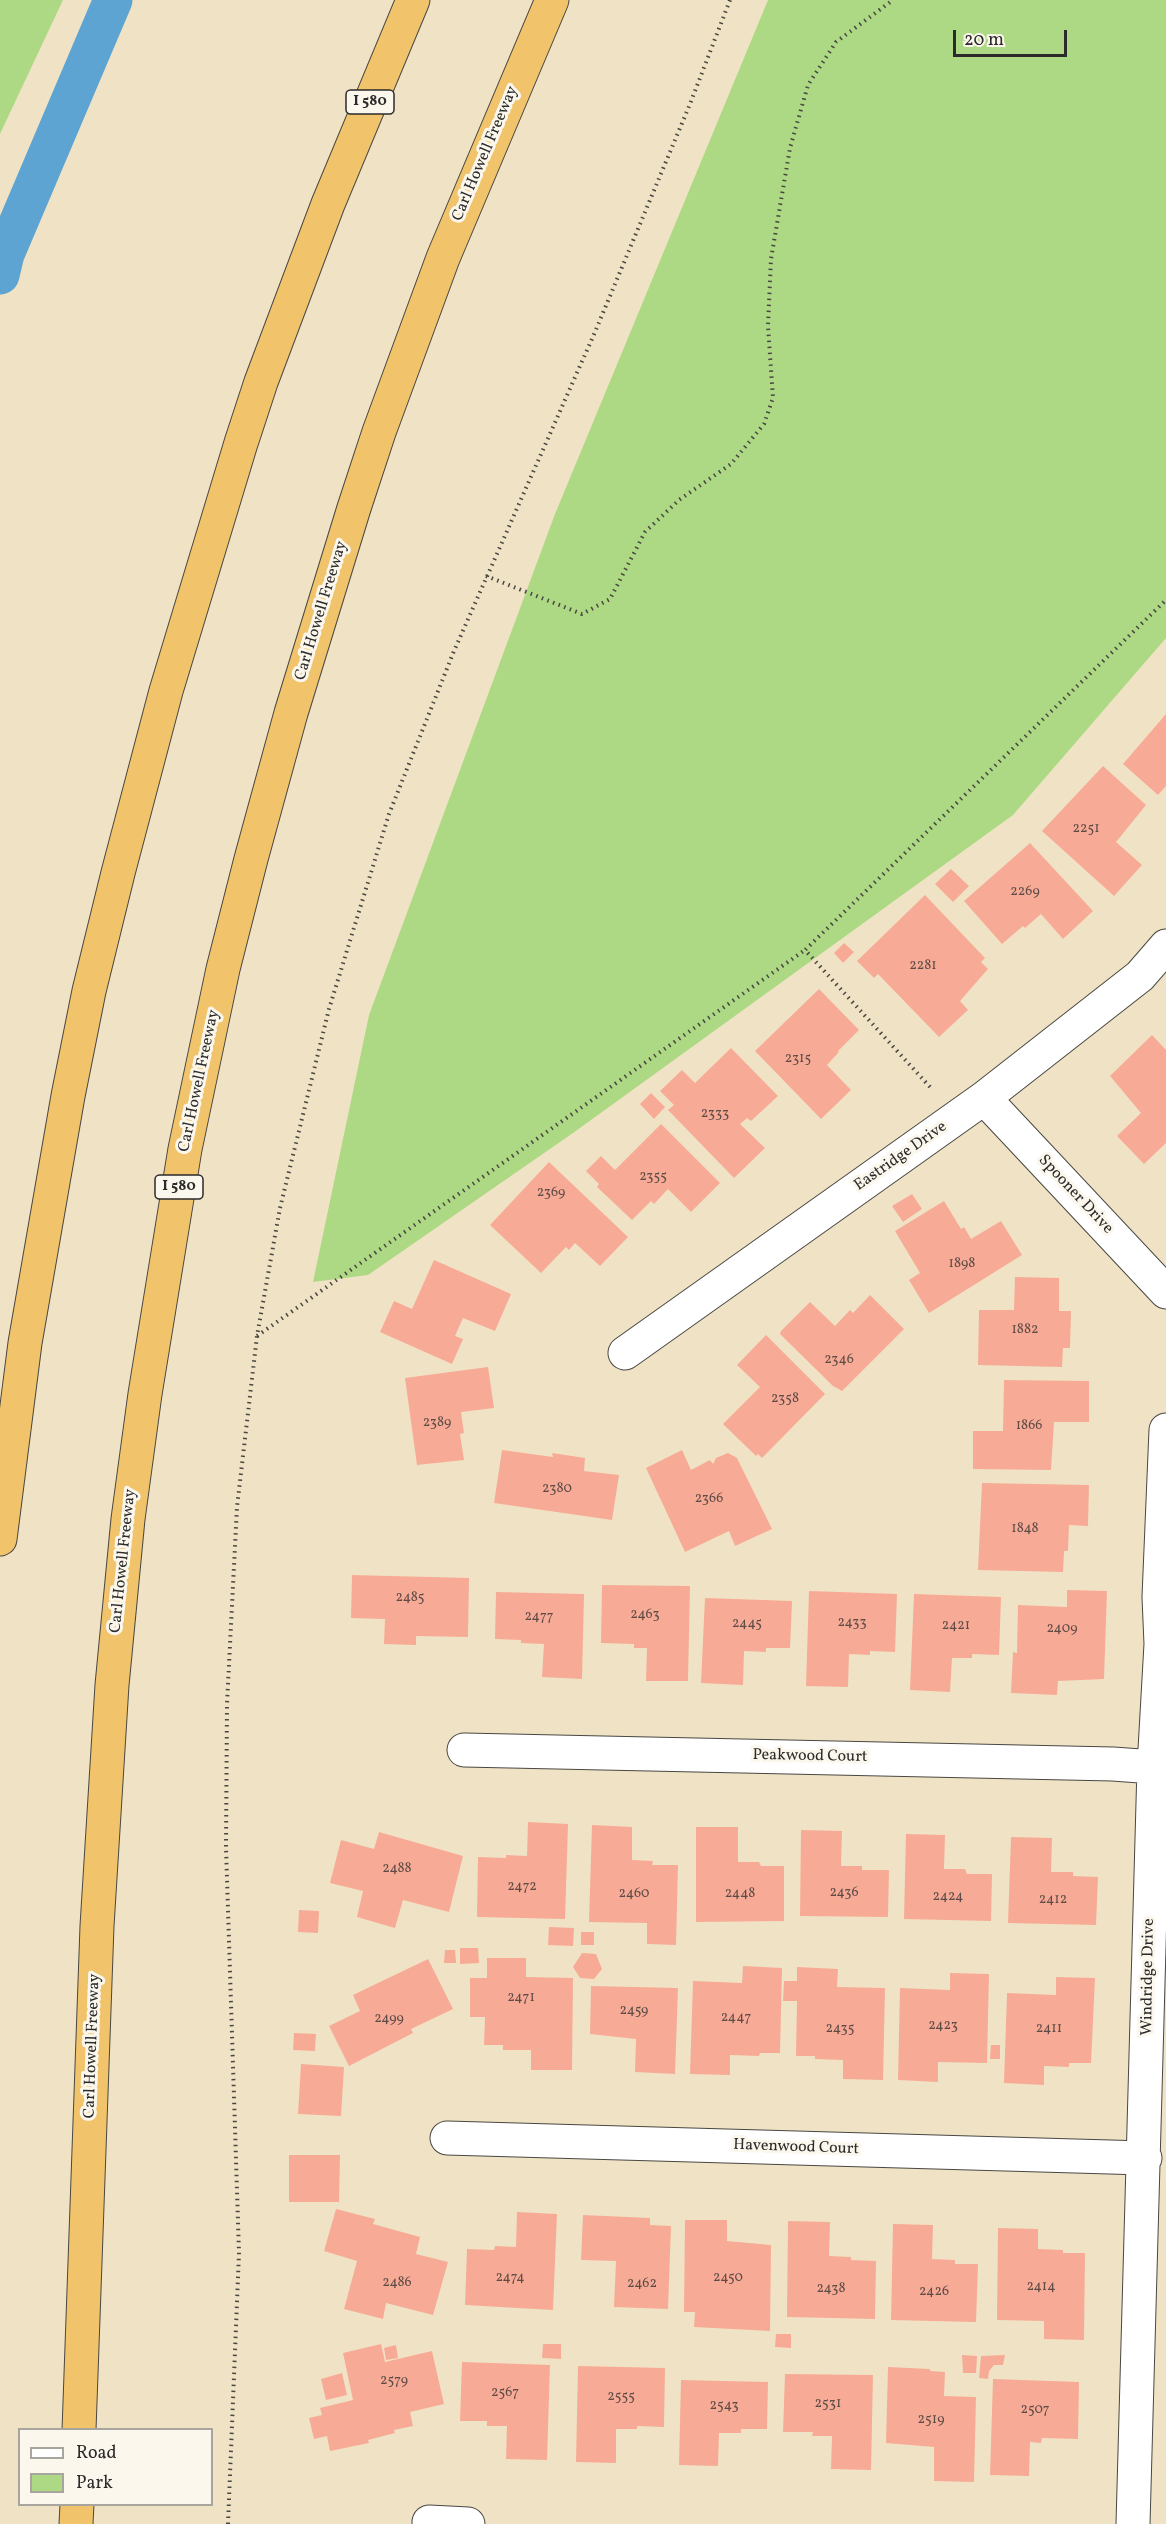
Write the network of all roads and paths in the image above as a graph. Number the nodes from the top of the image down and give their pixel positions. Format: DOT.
graph roads {
  1 [pos="413,0"];
  2 [pos="552,0"];
  3 [pos="730,0"];
  4 [pos="893,0"];
  5 [pos="486,576"];
  6 [pos="1166,600"];
  7 [pos="1166,946"];
  8 [pos="805,950"];
  9 [pos="930,1087"];
  10 [pos="984,1098"];
  11 [pos="1166,1293"];
  12 [pos="257,1336"];
  13 [pos="625,1353"];
  14 [pos="1166,1430"];
  15 [pos="0,1539"];
  16 [pos="464,1750"];
  17 [pos="1155,1767"];
  18 [pos="447,2138"];
  19 [pos="1145,2158"];
  20 [pos="79,2428"];
  21 [pos="76,2506"];
  22 [pos="429,2522"];
  23 [pos="76,2524"];
  24 [pos="228,2524"];
  25 [pos="468,2524"];
  26 [pos="1133,2524"];
  1 -- 15 [label="highway, I 580"];
  2 -- 20 [label="highway, Carl Howell Freeway / I 580"];
  3 -- 5 [label="path"];
  4 -- 5 [label="path"];
  5 -- 12 [label="path"];
  6 -- 8 [label="path"];
  7 -- 10 [label="street, Eastridge Drive"];
  8 -- 9 [label="path"];
  8 -- 12 [label="path"];
  10 -- 11 [label="street, Spooner Drive"];
  10 -- 13 [label="street, Eastridge Drive"];
  12 -- 24 [label="path"];
  14 -- 17 [label="street, Windridge Drive"];
  16 -- 17 [label="street, Peakwood Court"];
  17 -- 19 [label="street, Windridge Drive"];
  18 -- 19 [label="street, Havenwood Court"];
  19 -- 26 [label="street, Windridge Drive"];
  21 -- 23 [label="highway"];
  22 -- 25 [label="street"];
}
